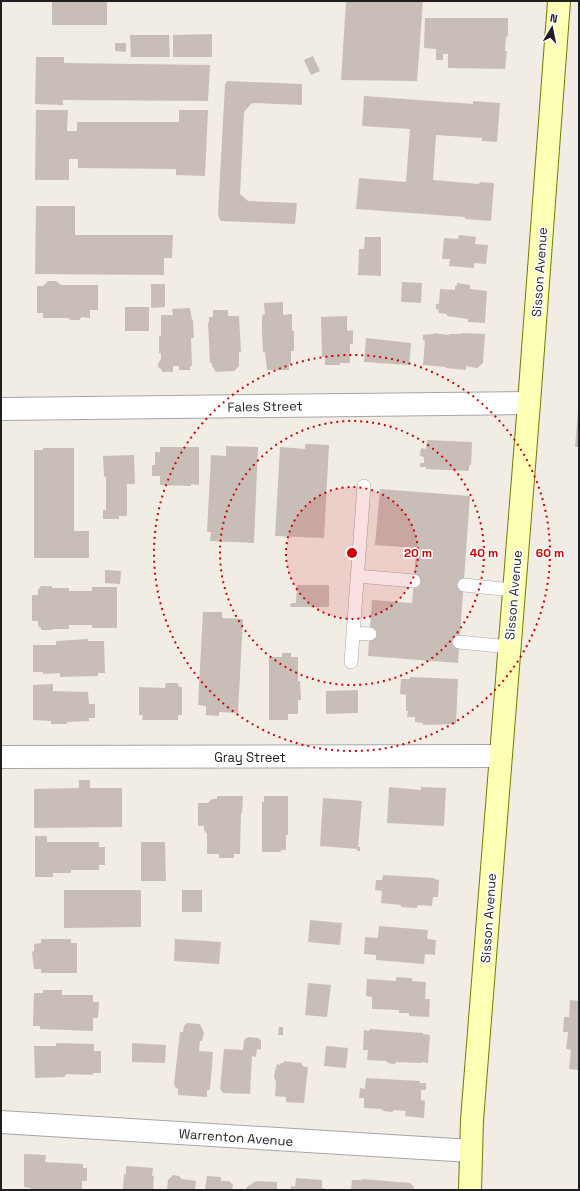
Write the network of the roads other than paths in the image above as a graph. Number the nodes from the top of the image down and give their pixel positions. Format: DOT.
graph roads {
  1 [pos="559,1"];
  2 [pos="529,403"];
  3 [pos="1,409"];
  4 [pos="364,486"];
  5 [pos="357,576"];
  6 [pos="414,581"];
  7 [pos="464,585"];
  8 [pos="513,590"];
  9 [pos="353,633"];
  10 [pos="370,634"];
  11 [pos="460,642"];
  12 [pos="508,647"];
  13 [pos="351,662"];
  14 [pos="500,756"];
  15 [pos="1,757"];
  16 [pos="1,1122"];
  17 [pos="471,1151"];
  18 [pos="470,1190"];
  1 -- 2 [label="main road, Sisson Avenue"];
  2 -- 3 [label="street, Fales Street"];
  2 -- 8 [label="main road, Sisson Avenue"];
  4 -- 5 [label="lane"];
  5 -- 6 [label="lane"];
  5 -- 9 [label="lane"];
  7 -- 8 [label="lane"];
  8 -- 12 [label="main road, Sisson Avenue"];
  9 -- 10 [label="lane"];
  9 -- 13 [label="lane"];
  11 -- 12 [label="lane"];
  12 -- 14 [label="main road, Sisson Avenue"];
  14 -- 15 [label="street, Gray Street"];
  14 -- 17 [label="main road, Sisson Avenue"];
  16 -- 17 [label="street, Warrenton Avenue"];
  17 -- 18 [label="main road, Sisson Avenue"];
}
